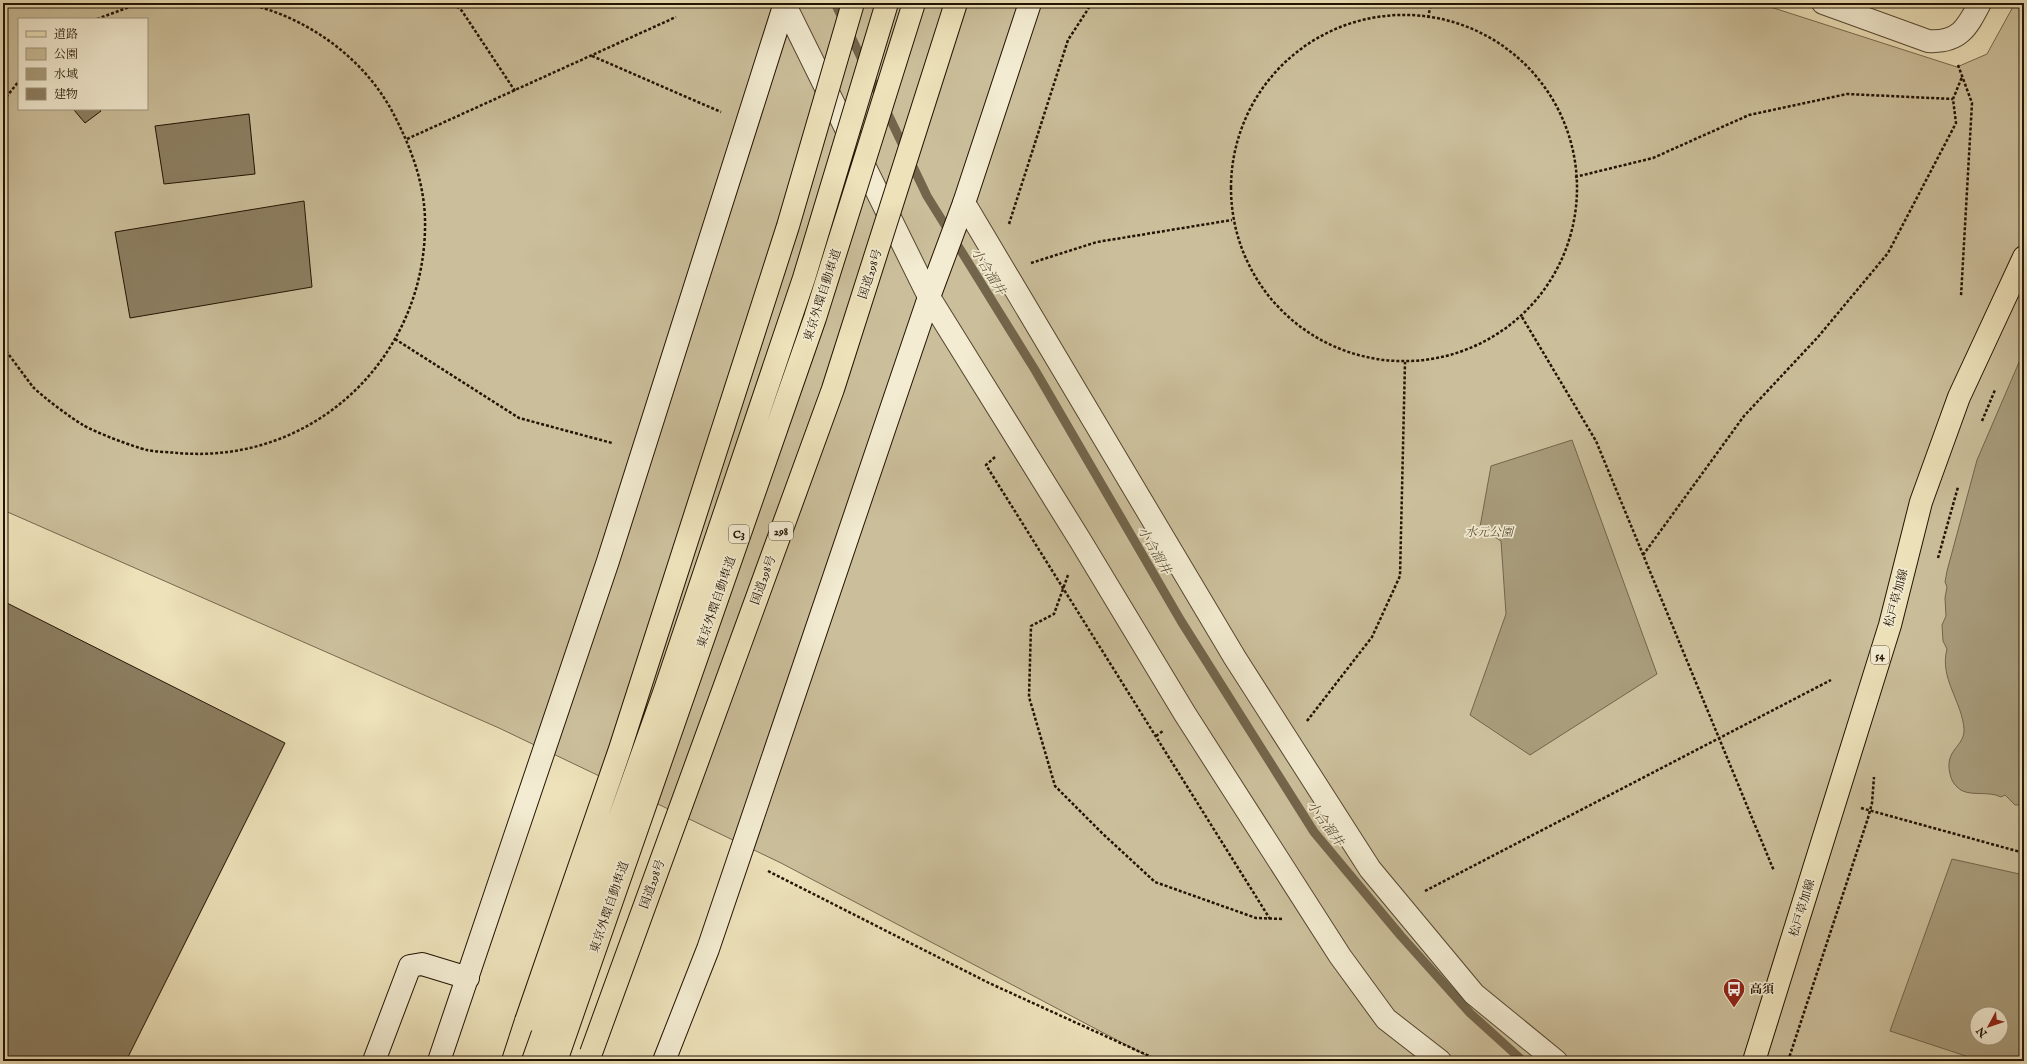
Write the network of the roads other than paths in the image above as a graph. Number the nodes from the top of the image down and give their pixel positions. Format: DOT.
graph roads {
  1 [pos="784,3"];
  2 [pos="853,3"];
  3 [pos="887,3"];
  4 [pos="914,3"];
  5 [pos="956,3"];
  6 [pos="1030,3"];
  7 [pos="1823,3"];
  8 [pos="1980,3"];
  9 [pos="962,208"];
  10 [pos="2024,257"];
  11 [pos="929,297"];
  12 [pos="468,978"];
  13 [pos="589,1057"];
  14 [pos="374,1061"];
  15 [pos="439,1061"];
  16 [pos="513,1061"];
  17 [pos="533,1061"];
  18 [pos="556,1061"];
  19 [pos="664,1061"];
  20 [pos="1440,1061"];
  21 [pos="1556,1061"];
  22 [pos="1754,1061"];
  1 -- 11 [label="street"];
  1 -- 12 [label="street"];
  2 -- 16 [label="main road, bridge"];
  3 -- 17 [label="main road, 東京外環自動車道 / C3, bridge"];
  4 -- 18 [label="main road, 東京外環自動車道 / C3, bridge"];
  5 -- 13 [label="main road, 国道298号 / 298, bridge"];
  6 -- 9 [label="street"];
  7 -- 8 [label="street"];
  9 -- 11 [label="street"];
  9 -- 21 [label="street"];
  10 -- 22 [label="main road, 松戸草加線 / 54"];
  11 -- 19 [label="street"];
  11 -- 20 [label="street"];
  12 -- 14 [label="street"];
  12 -- 15 [label="street"];
}
